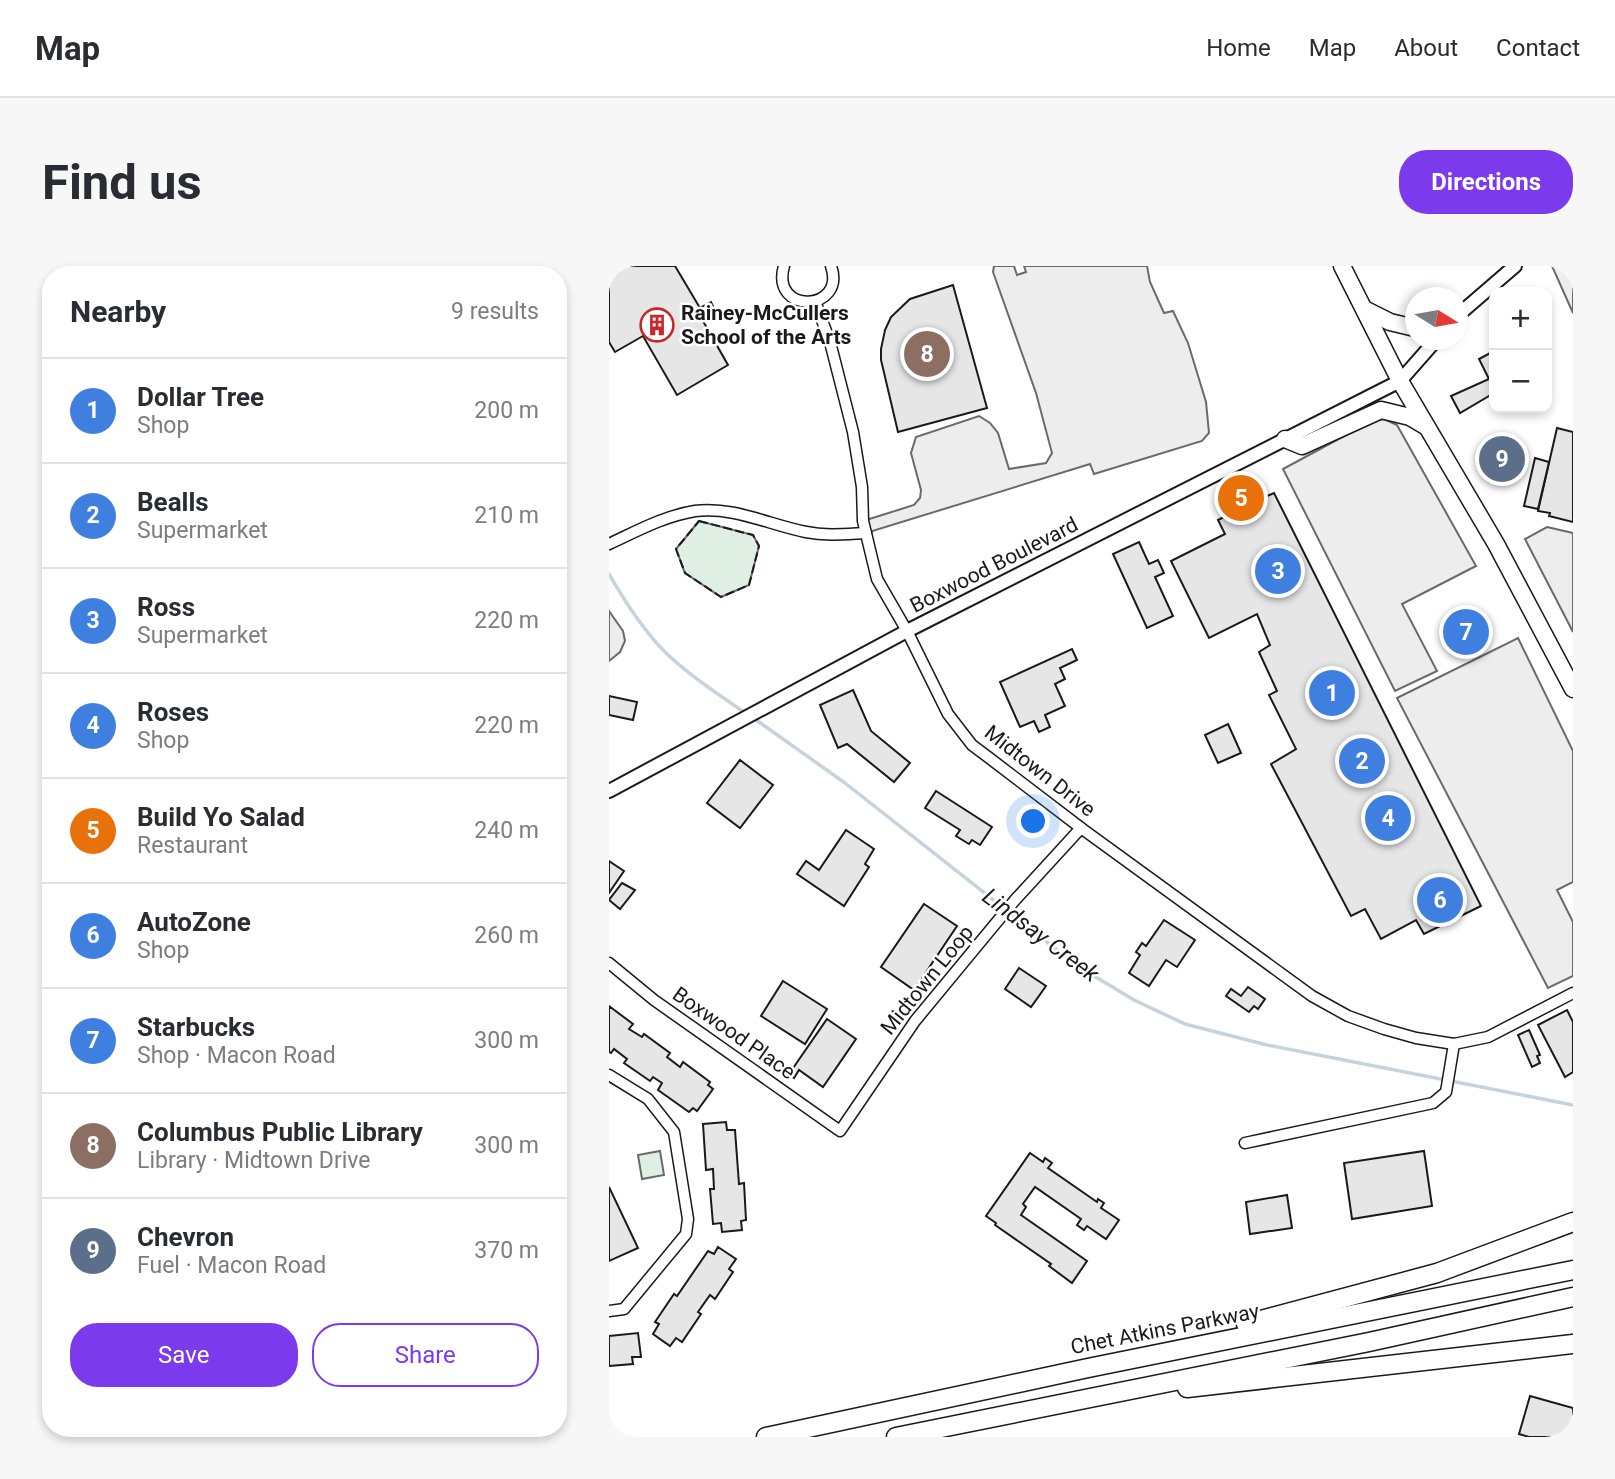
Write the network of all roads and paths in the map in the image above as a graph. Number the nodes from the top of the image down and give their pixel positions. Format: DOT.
graph roads {
  1 [pos="784,266"];
  2 [pos="831,266"];
  3 [pos="1342,266"];
  4 [pos="1514,266"];
  5 [pos="815,301"];
  6 [pos="1468,307"];
  7 [pos="1364,309"];
  8 [pos="1405,325"];
  9 [pos="1427,350"];
  10 [pos="1399,381"];
  11 [pos="1427,427"];
  12 [pos="1285,439"];
  13 [pos="866,533"];
  14 [pos="609,544"];
  15 [pos="907,631"];
  16 [pos="1572,686"];
  17 [pos="609,791"];
  18 [pos="1081,828"];
  19 [pos="609,963"];
  20 [pos="1573,993"];
  21 [pos="1454,1044"];
  22 [pos="609,1075"];
  23 [pos="840,1131"];
  24 [pos="1245,1143"];
  25 [pos="1573,1222"];
  26 [pos="1573,1270"];
  27 [pos="1573,1297"];
  28 [pos="609,1311"];
  29 [pos="1573,1344"];
  30 [pos="1087,1367"];
  31 [pos="1052,1404"];
  32 [pos="766,1437"];
  33 [pos="895,1437"];
  1 -- 5 [label="street"];
  2 -- 5 [label="street"];
  3 -- 7 [label="main road"];
  4 -- 6 [label="street"];
  5 -- 13 [label="street, Midtown Drive"];
  7 -- 8 [label="main road"];
  7 -- 10 [label="main road"];
  9 -- 10 [label="street"];
  10 -- 11 [label="main road"];
  10 -- 12 [label="street, Boxwood Boulevard"];
  11 -- 12 [label="main road"];
  11 -- 16 [label="main road"];
  12 -- 15 [label="street, Boxwood Boulevard"];
  13 -- 14 [label="street"];
  13 -- 15 [label="street, Midtown Drive"];
  15 -- 17 [label="street, Boxwood Boulevard"];
  15 -- 18 [label="street, Midtown Drive"];
  18 -- 21 [label="street, Midtown Drive"];
  18 -- 23 [label="street, Midtown Loop"];
  19 -- 23 [label="street, Boxwood Place"];
  20 -- 21 [label="street, Midtown Drive"];
  21 -- 24 [label="street"];
  22 -- 28 [label="street"];
  25 -- 30 [label="highway"];
  26 -- 30 [label="highway, Chet Atkins Parkway"];
  27 -- 31 [label="highway"];
  29 -- 31 [label="highway"];
  30 -- 32 [label="highway, Chet Atkins Parkway"];
  31 -- 33 [label="highway"];
}
